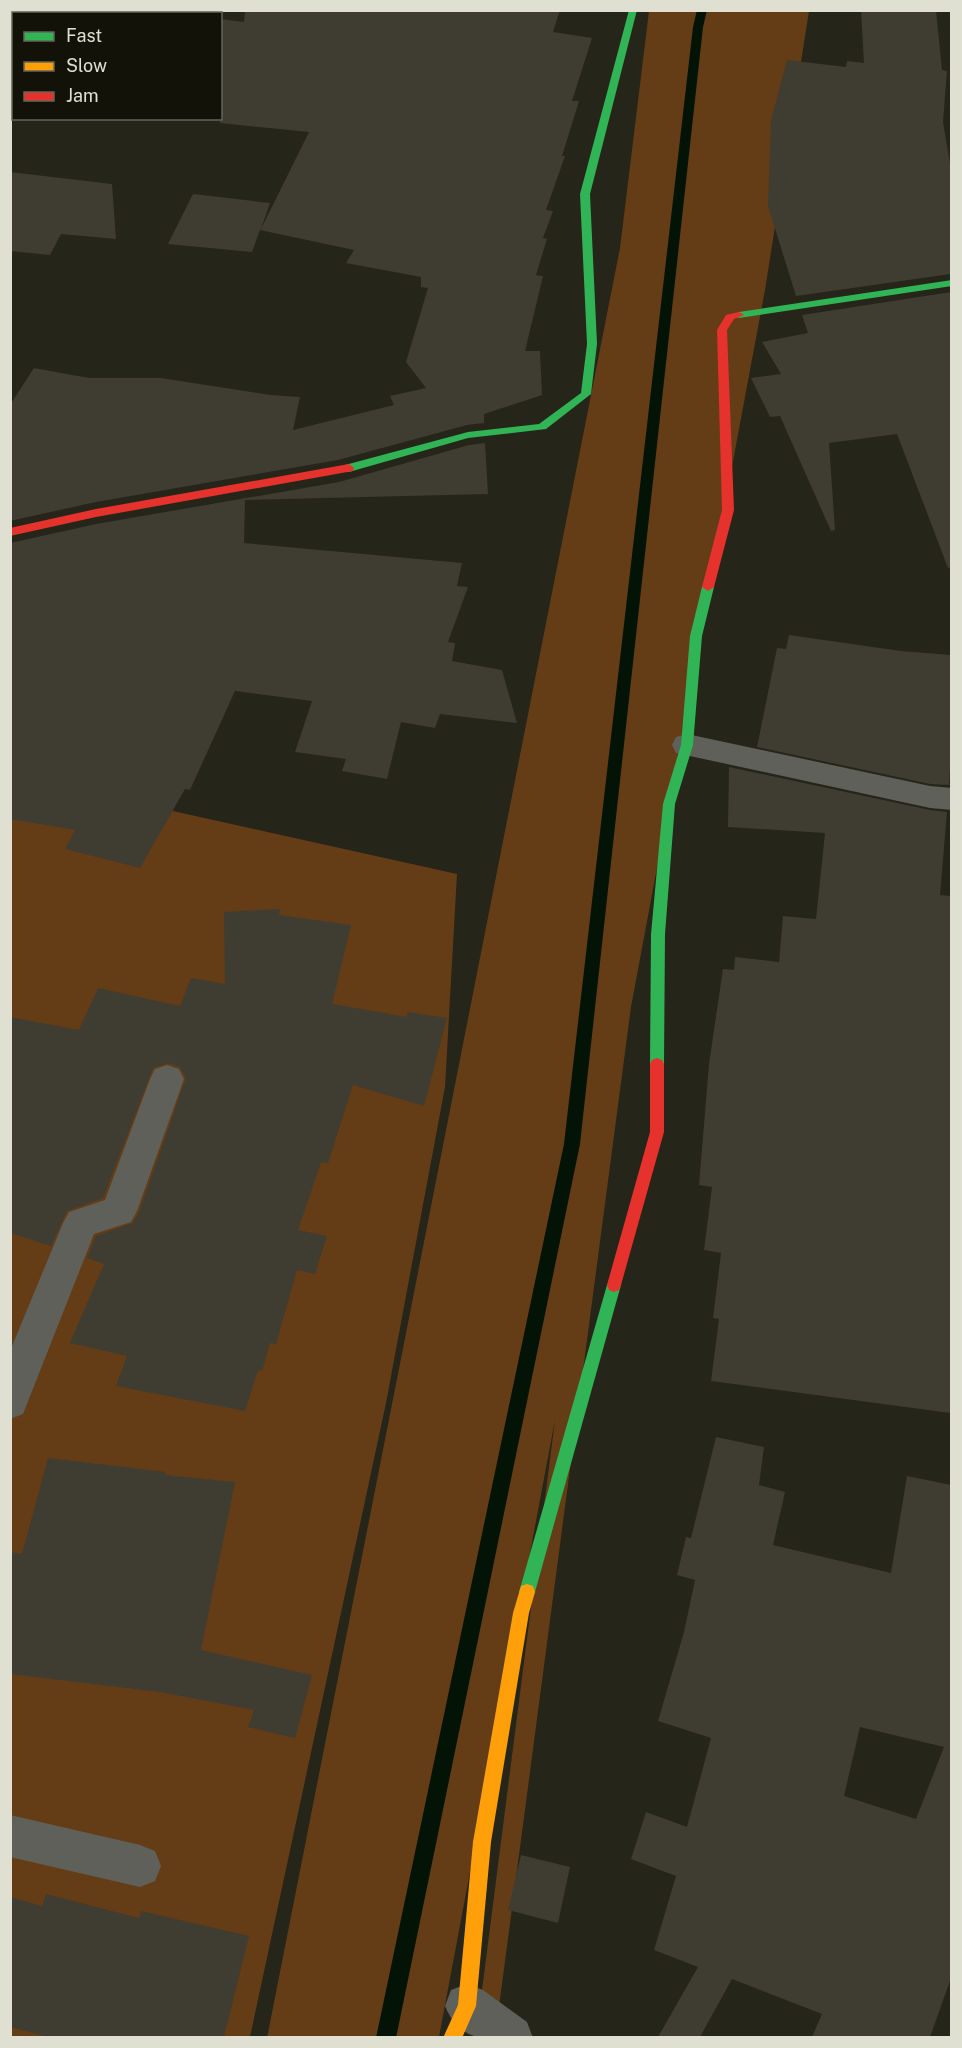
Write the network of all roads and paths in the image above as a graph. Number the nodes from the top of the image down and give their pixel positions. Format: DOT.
graph roads {
  1 [pos="633,10"];
  2 [pos="951,283"];
  3 [pos="10,532"];
  4 [pos="687,745"];
  5 [pos="951,799"];
  6 [pos="167,1079"];
  7 [pos="10,1402"];
  8 [pos="10,1836"];
  9 [pos="140,1866"];
  10 [pos="460,2022"];
  11 [pos="511,2037"];
  1 -- 3 [label="street"];
  2 -- 4 [label="street"];
  4 -- 5 [label="street"];
  4 -- 10 [label="street"];
  6 -- 7 [label="street"];
  8 -- 9 [label="street"];
  10 -- 11 [label="street"];
}
